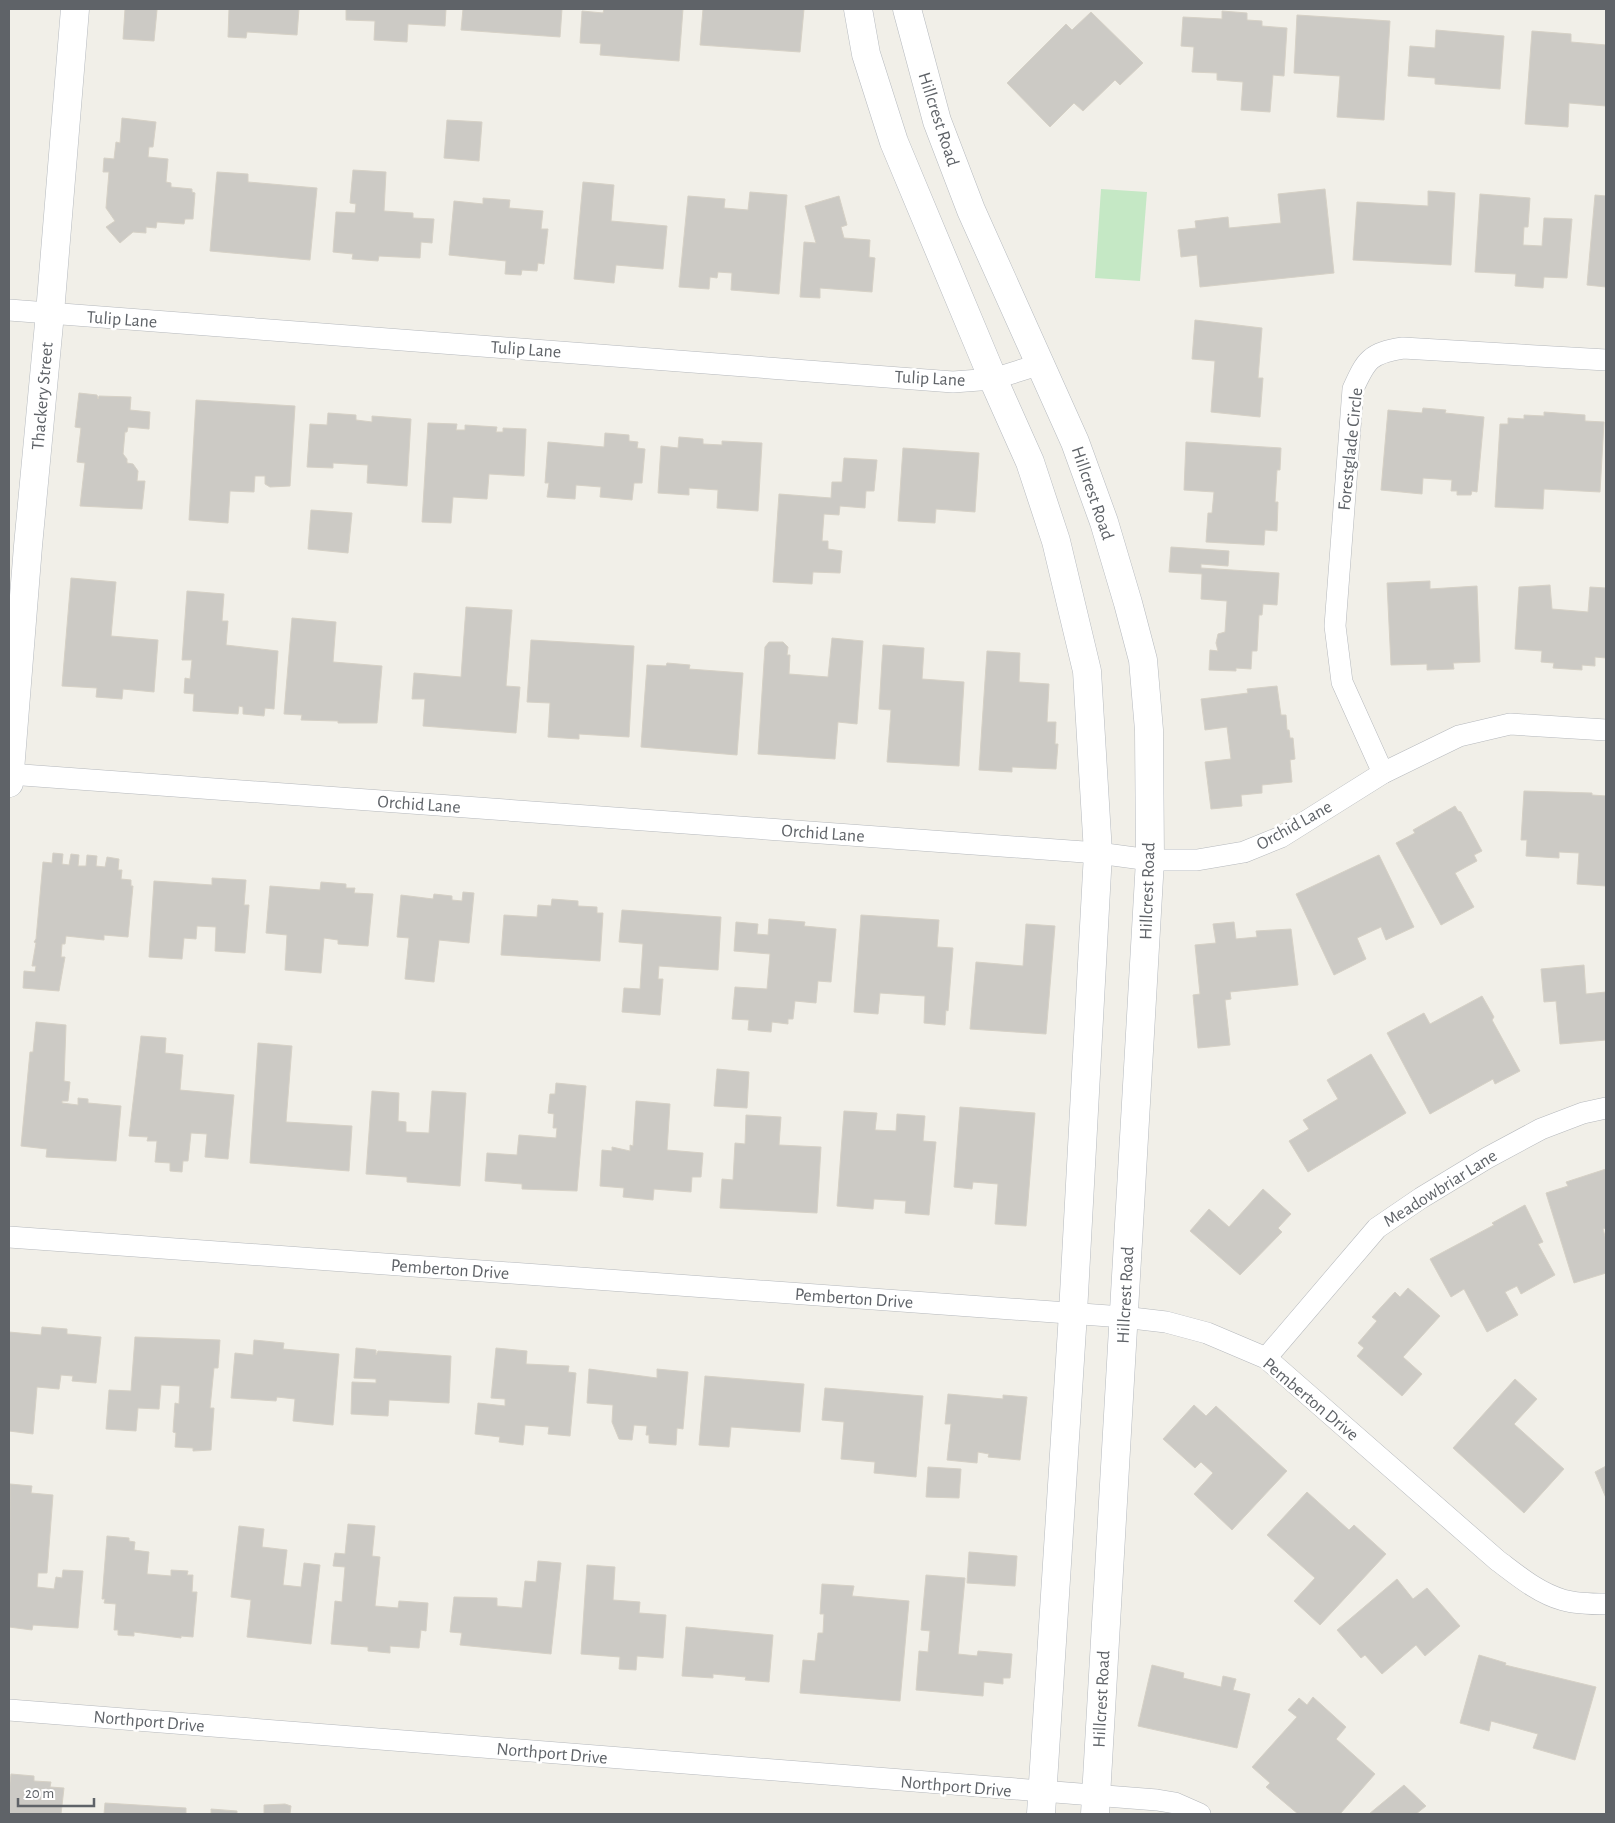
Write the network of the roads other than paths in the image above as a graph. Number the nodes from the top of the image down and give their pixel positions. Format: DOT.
graph roads {
  1 [pos="75,9"];
  2 [pos="858,9"];
  3 [pos="907,9"];
  4 [pos="9,310"];
  5 [pos="50,313"];
  6 [pos="1606,360"];
  7 [pos="1041,364"];
  8 [pos="994,379"];
  9 [pos="1606,730"];
  10 [pos="1383,773"];
  11 [pos="9,777"];
  12 [pos="1098,853"];
  13 [pos="1150,860"];
  14 [pos="1606,1108"];
  15 [pos="9,1237"];
  16 [pos="1073,1313"];
  17 [pos="1124,1317"];
  18 [pos="1266,1358"];
  19 [pos="1606,1604"];
  20 [pos="9,1710"];
  21 [pos="1042,1803"];
  22 [pos="1095,1805"];
  23 [pos="1200,1814"];
  1 -- 5 [label="main road, Thackery Street"];
  2 -- 8 [label="main road"];
  3 -- 7 [label="main road, Hillcrest Road"];
  4 -- 5 [label="street, Tulip Lane"];
  5 -- 8 [label="street, Tulip Lane"];
  5 -- 11 [label="main road, Thackery Street"];
  6 -- 10 [label="street, Forestglade Circle"];
  7 -- 8 [label="street, Tulip Lane"];
  7 -- 13 [label="main road, Hillcrest Road"];
  8 -- 12 [label="main road"];
  9 -- 10 [label="street, Orchid Lane"];
  10 -- 13 [label="street, Orchid Lane"];
  11 -- 12 [label="street, Orchid Lane"];
  12 -- 13 [label="street, Orchid Lane"];
  12 -- 16 [label="main road"];
  13 -- 17 [label="main road, Hillcrest Road"];
  14 -- 18 [label="street, Meadowbriar Lane"];
  15 -- 16 [label="street, Pemberton Drive"];
  16 -- 17 [label="street, Pemberton Drive"];
  16 -- 21 [label="main road"];
  17 -- 18 [label="street, Pemberton Drive"];
  17 -- 22 [label="main road, Hillcrest Road"];
  18 -- 19 [label="street, Pemberton Drive"];
  20 -- 21 [label="street, Northport Drive"];
  21 -- 22 [label="street, Northport Drive"];
  22 -- 23 [label="street, Northport Drive"];
}
